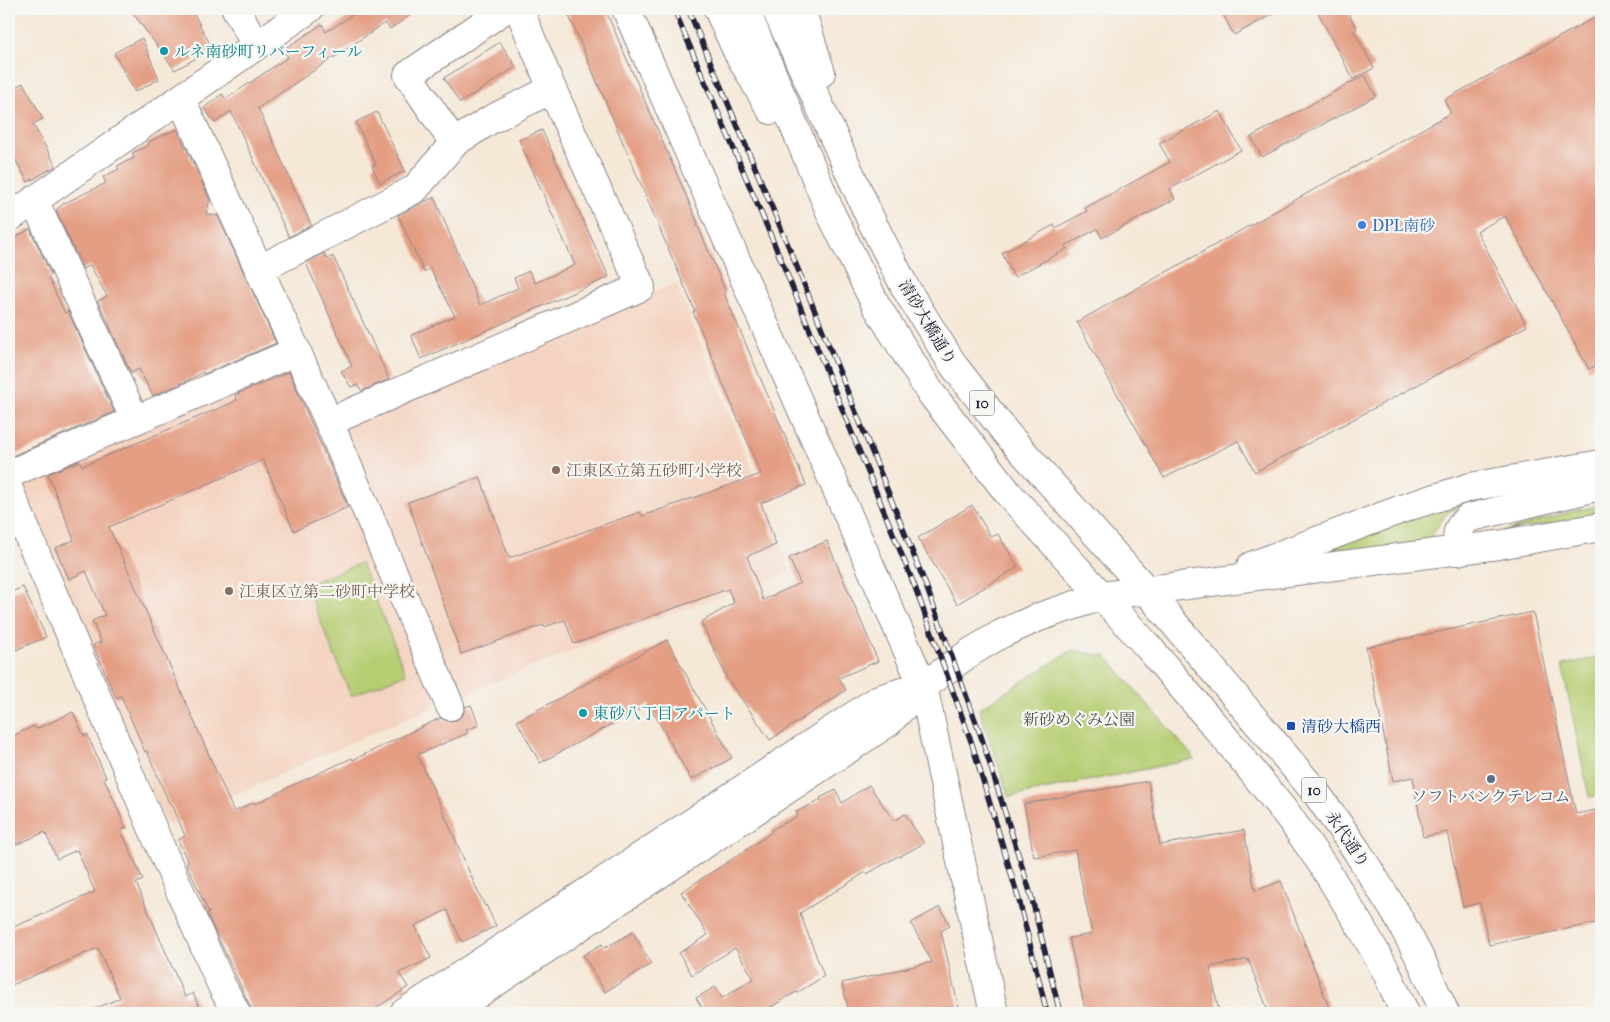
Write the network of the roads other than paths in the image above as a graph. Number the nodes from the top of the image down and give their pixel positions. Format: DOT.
graph roads {
  1 [pos="236,9"];
  2 [pos="309,9"];
  3 [pos="505,9"];
  4 [pos="519,9"];
  5 [pos="626,9"];
  6 [pos="718,9"];
  7 [pos="745,9"];
  8 [pos="776,9"];
  9 [pos="801,9"];
  10 [pos="256,45"];
  11 [pos="552,89"];
  12 [pos="181,99"];
  13 [pos="454,143"];
  14 [pos="856,187"];
  15 [pos="34,200"];
  16 [pos="832,216"];
  17 [pos="9,218"];
  18 [pos="260,269"];
  19 [pos="297,351"];
  20 [pos="135,420"];
  21 [pos="329,422"];
  22 [pos="1601,464"];
  23 [pos="9,474"];
  24 [pos="1601,486"];
  25 [pos="9,490"];
  26 [pos="1601,527"];
  27 [pos="1458,550"];
  28 [pos="1208,583"];
  29 [pos="1147,591"];
  30 [pos="1102,596"];
  31 [pos="923,686"];
  32 [pos="450,706"];
  33 [pos="236,1013"];
  34 [pos="404,1013"];
  35 [pos="449,1013"];
  36 [pos="994,1013"];
  37 [pos="1405,1013"];
  38 [pos="1445,1013"];
  1 -- 10 [label="street"];
  2 -- 10 [label="street"];
  3 -- 13 [label="street"];
  4 -- 11 [label="street"];
  5 -- 31 [label="street"];
  6 -- 16 [label="street"];
  7 -- 16 [label="street, 10"];
  8 -- 14 [label="street, 清砂大橋通り / 10"];
  9 -- 14 [label="street"];
  10 -- 12 [label="street"];
  11 -- 13 [label="street"];
  11 -- 21 [label="street"];
  12 -- 15 [label="street"];
  12 -- 18 [label="street"];
  13 -- 18 [label="street"];
  14 -- 29 [label="street, 清砂大橋通り / 10"];
  15 -- 17 [label="street"];
  15 -- 20 [label="street"];
  16 -- 30 [label="street, 10"];
  18 -- 19 [label="street"];
  19 -- 20 [label="street"];
  19 -- 21 [label="street"];
  20 -- 23 [label="street"];
  21 -- 32 [label="street"];
  22 -- 28 [label="street"];
  24 -- 27 [label="street"];
  25 -- 33 [label="street"];
  26 -- 27 [label="street"];
  27 -- 28 [label="street"];
  28 -- 29 [label="street"];
  29 -- 30 [label="street"];
  29 -- 38 [label="street, 永代通り / 10"];
  30 -- 31 [label="street"];
  30 -- 37 [label="street, 10"];
  31 -- 34 [label="street"];
  31 -- 35 [label="street"];
  31 -- 36 [label="street"];
}
